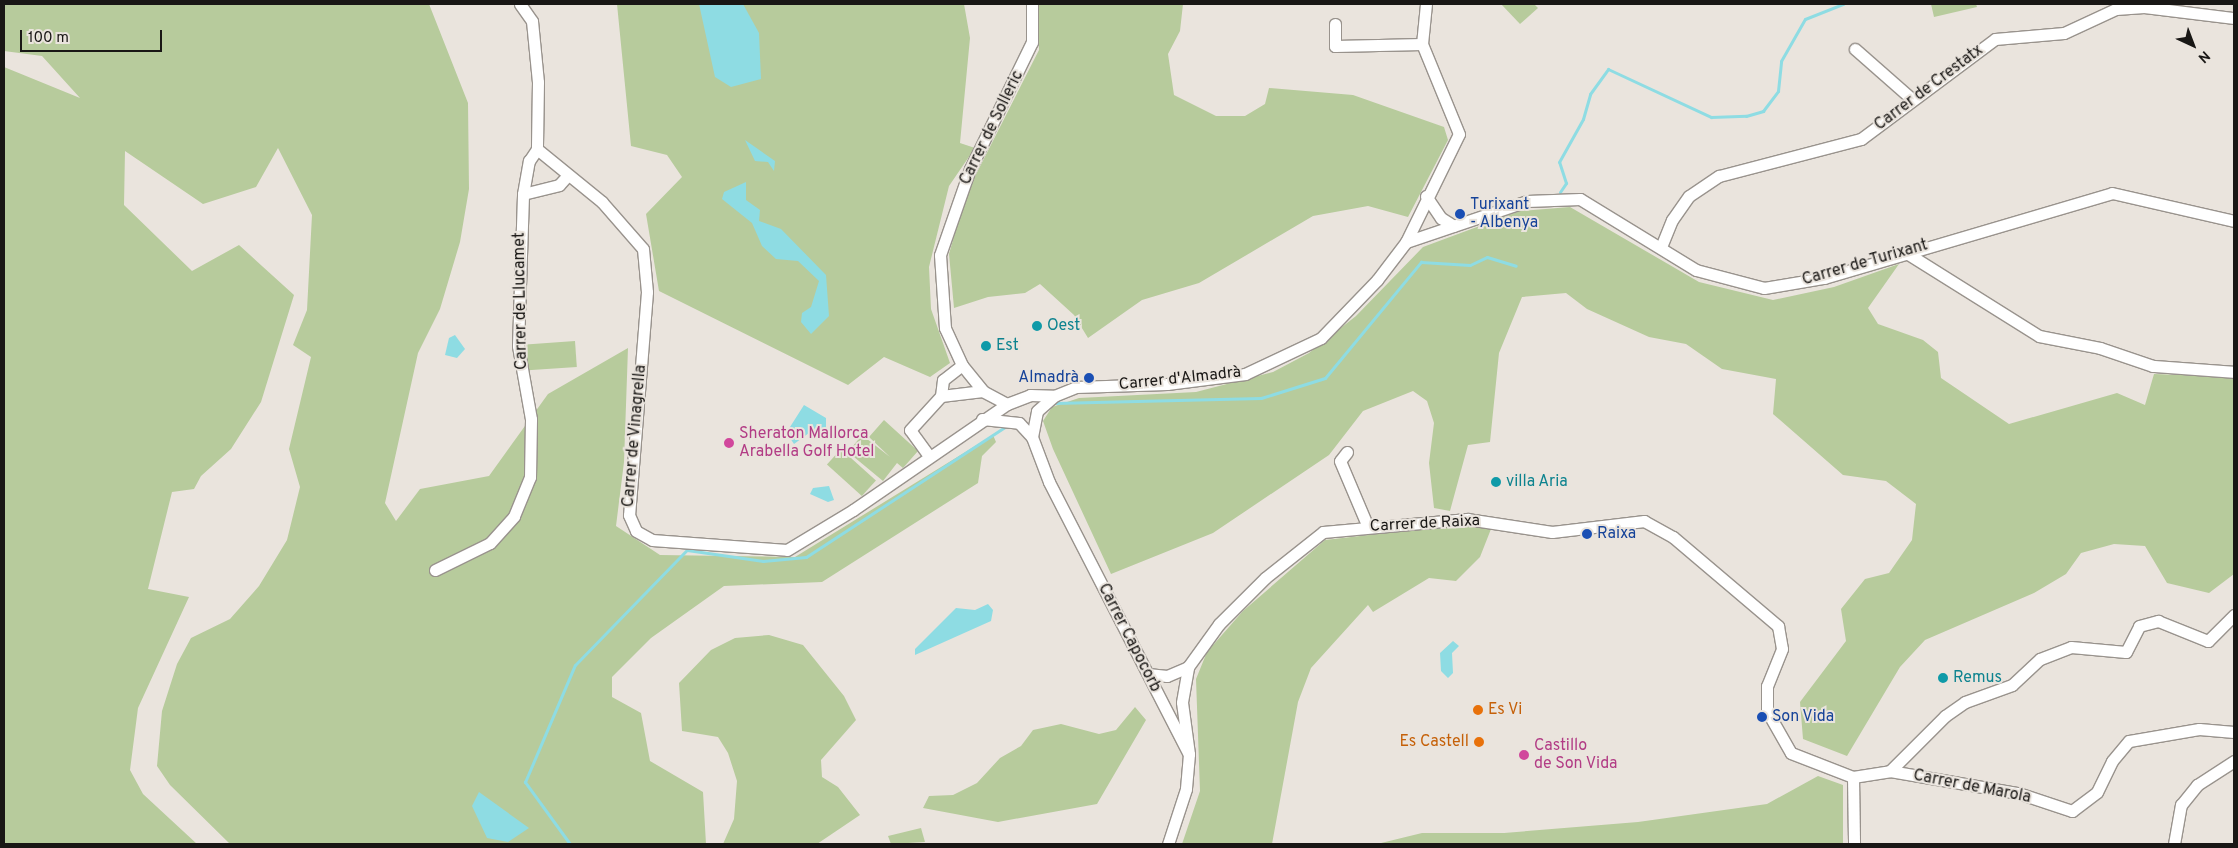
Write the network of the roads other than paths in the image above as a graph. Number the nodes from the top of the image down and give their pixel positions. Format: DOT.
graph roads {
  1 [pos="520,4"];
  2 [pos="1032,4"];
  3 [pos="1426,4"];
  4 [pos="2234,18"];
  5 [pos="1335,24"];
  6 [pos="1422,44"];
  7 [pos="1855,49"];
  8 [pos="1912,99"];
  9 [pos="536,149"];
  10 [pos="567,176"];
  11 [pos="523,194"];
  12 [pos="1426,196"];
  13 [pos="2234,221"];
  14 [pos="1454,226"];
  15 [pos="1406,242"];
  16 [pos="1661,247"];
  17 [pos="1905,252"];
  18 [pos="962,365"];
  19 [pos="2234,372"];
  20 [pos="983,391"];
  21 [pos="941,396"];
  22 [pos="1054,396"];
  23 [pos="1007,404"];
  24 [pos="980,419"];
  25 [pos="1032,437"];
  26 [pos="1347,452"];
  27 [pos="929,456"];
  28 [pos="1368,527"];
  29 [pos="435,570"];
  30 [pos="2234,615"];
  31 [pos="1188,667"];
  32 [pos="1148,674"];
  33 [pos="2234,732"];
  34 [pos="1189,754"];
  35 [pos="2234,761"];
  36 [pos="1890,771"];
  37 [pos="1853,777"];
  38 [pos="1168,844"];
  39 [pos="1854,844"];
  40 [pos="2174,844"];
  1 -- 9 [label="street, Carrer de Llucamet"];
  2 -- 18 [label="street, Carrer de Solleric"];
  3 -- 6 [label="street"];
  4 -- 8 [label="street, Carrer de Crestatx"];
  5 -- 6 [label="street"];
  6 -- 12 [label="street, Carrer d'Almadrà"];
  7 -- 8 [label="street"];
  8 -- 16 [label="street, Carrer de Crestatx"];
  9 -- 10 [label="street, Carrer de Vinagrella"];
  9 -- 11 [label="street, Carrer de Llucamet"];
  10 -- 11 [label="street"];
  10 -- 27 [label="street, Carrer de Vinagrella"];
  11 -- 29 [label="street, Carrer de Llucamet"];
  12 -- 14 [label="street"];
  12 -- 15 [label="street, Carrer d'Almadrà"];
  13 -- 17 [label="street, Carrer de Turixant"];
  14 -- 15 [label="street, Carrer de Turixant"];
  14 -- 16 [label="street, Carrer de Turixant"];
  15 -- 22 [label="street, Carrer d'Almadrà"];
  16 -- 17 [label="street, Carrer de Turixant"];
  17 -- 19 [label="street"];
  18 -- 20 [label="street, Carrer de Solleric"];
  18 -- 21 [label="street"];
  20 -- 21 [label="street"];
  20 -- 23 [label="street, Carrer de Solleric"];
  21 -- 27 [label="street"];
  22 -- 23 [label="street, Carrer de Vinagrella"];
  22 -- 25 [label="street"];
  23 -- 24 [label="street, Carrer de Vinagrella"];
  24 -- 25 [label="street"];
  24 -- 27 [label="street, Carrer de Vinagrella"];
  25 -- 32 [label="street, Carrer Capocorb"];
  26 -- 28 [label="street"];
  28 -- 31 [label="street, Carrer de Raixa"];
  28 -- 37 [label="street, Carrer de Raixa"];
  30 -- 36 [label="street"];
  31 -- 32 [label="street"];
  31 -- 34 [label="street, Carrer de Raixa"];
  32 -- 34 [label="street, Carrer Capocorb"];
  33 -- 36 [label="street, Carrer de Marola"];
  34 -- 38 [label="street"];
  35 -- 40 [label="street"];
  36 -- 37 [label="street, Carrer de Marola"];
  37 -- 39 [label="street"];
}
